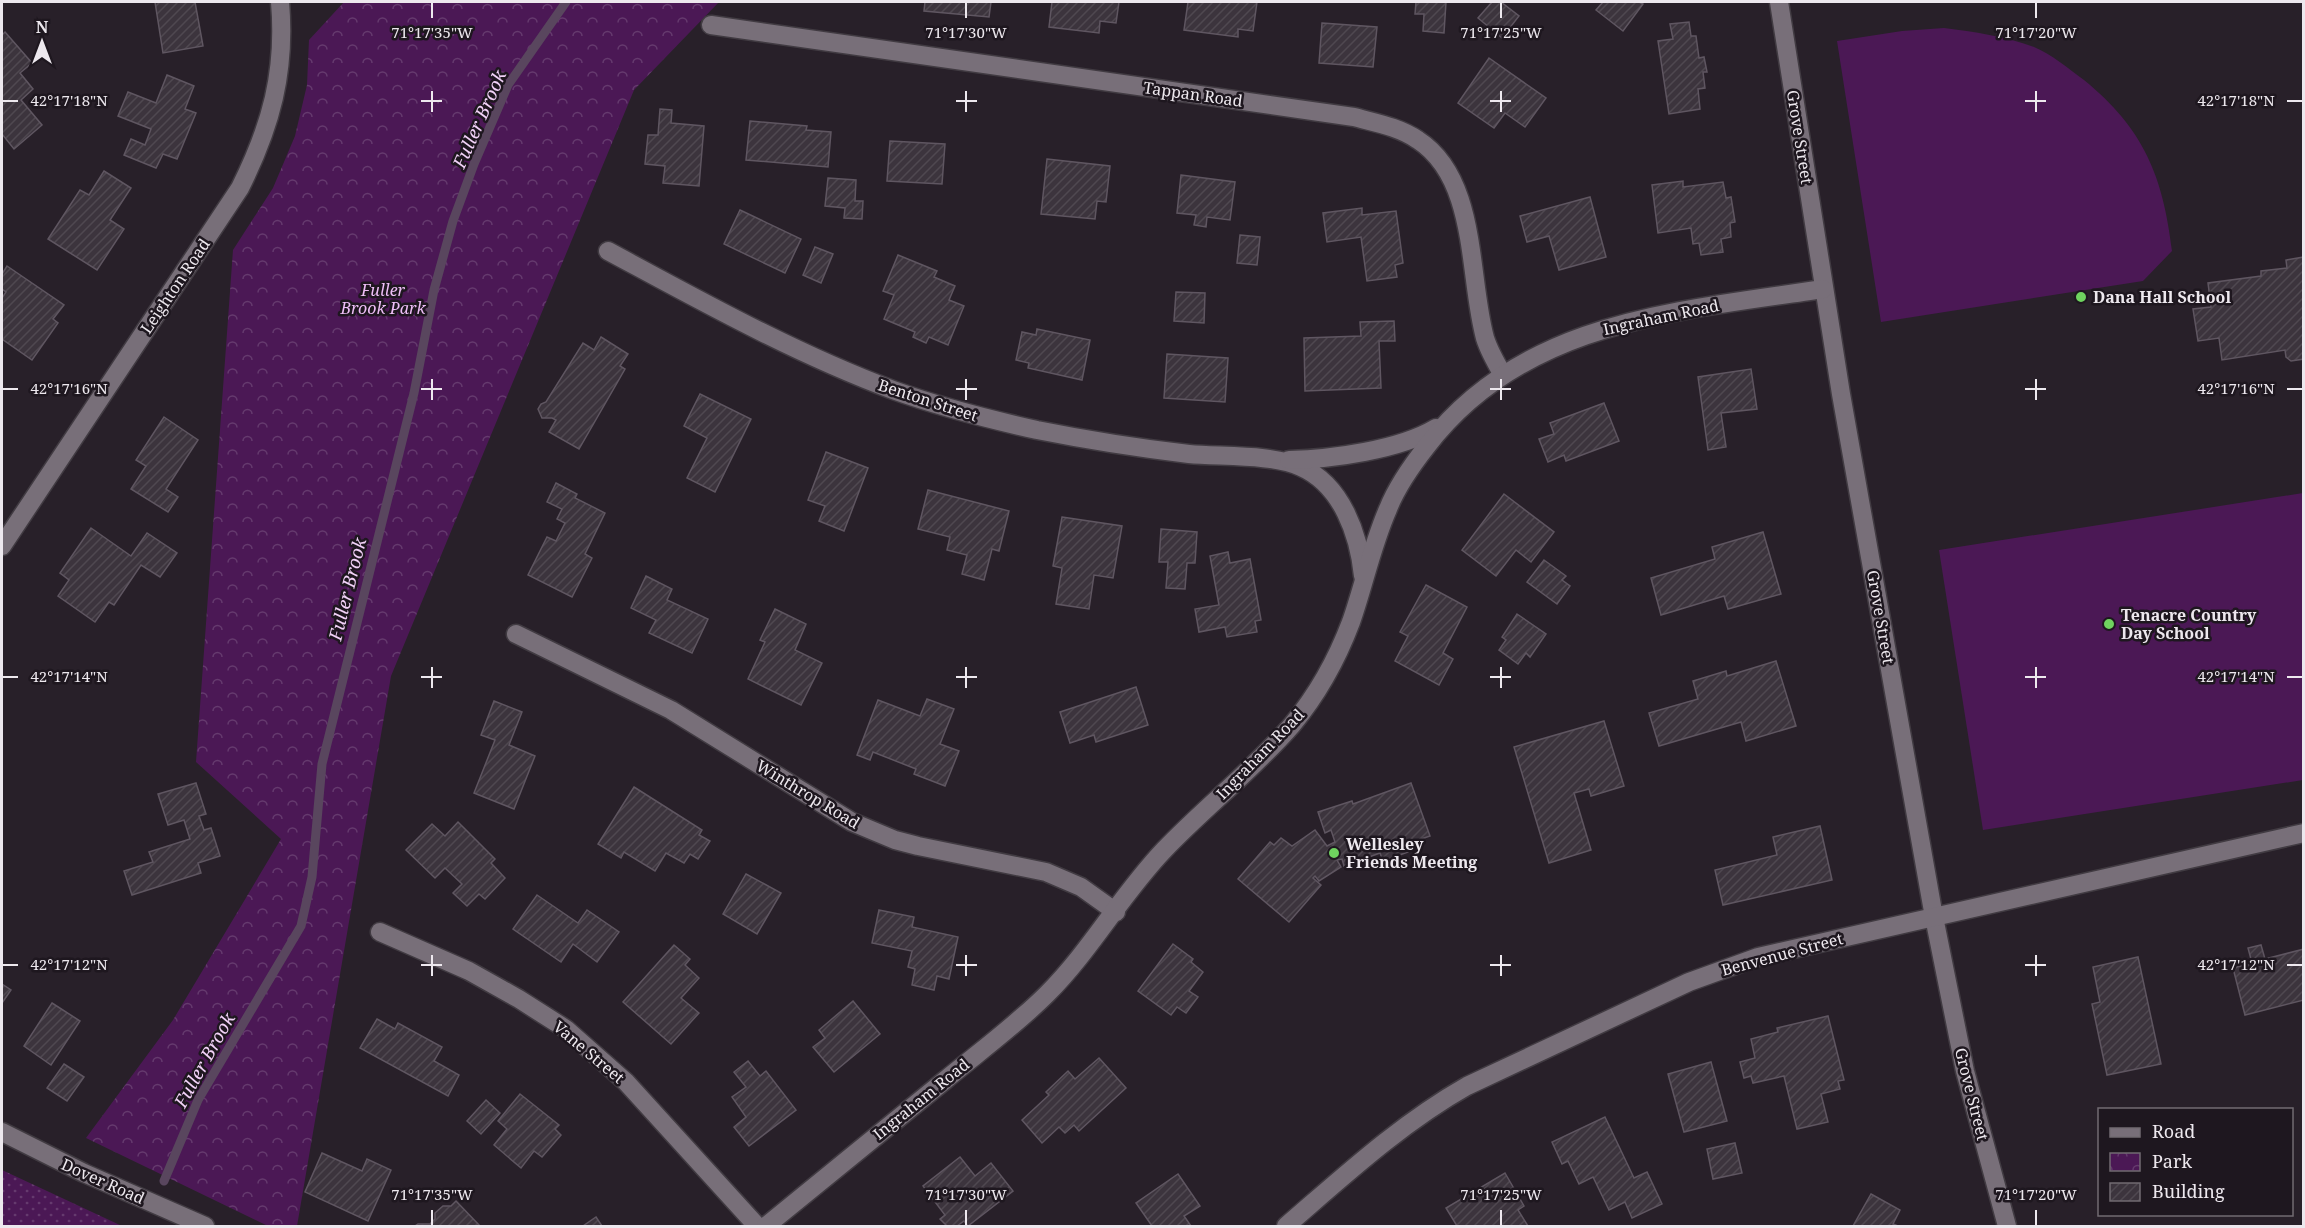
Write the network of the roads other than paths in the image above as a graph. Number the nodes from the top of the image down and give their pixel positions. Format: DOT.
graph roads {
  1 [pos="280,2"];
  2 [pos="1779,2"];
  3 [pos="711,25"];
  4 [pos="608,251"];
  5 [pos="1823,289"];
  6 [pos="1503,375"];
  7 [pos="1452,416"];
  8 [pos="1275,461"];
  9 [pos="2,546"];
  10 [pos="1363,583"];
  11 [pos="516,634"];
  12 [pos="2304,833"];
  13 [pos="1116,912"];
  14 [pos="1934,917"];
  15 [pos="380,932"];
  16 [pos="2,1132"];
  17 [pos="205,1227"];
  18 [pos="757,1227"];
  19 [pos="766,1227"];
  20 [pos="1286,1227"];
  21 [pos="2007,1227"];
  1 -- 9 [label="street, Leighton Road"];
  2 -- 5 [label="street, Grove Street"];
  3 -- 6 [label="street, Tappan Road"];
  4 -- 8 [label="street, Benton Street"];
  5 -- 6 [label="street, Ingraham Road"];
  5 -- 14 [label="street, Grove Street"];
  6 -- 7 [label="street, Ingraham Road"];
  7 -- 8 [label="street, Benton Street"];
  7 -- 10 [label="street, Ingraham Road"];
  8 -- 10 [label="street, Benton Street"];
  10 -- 13 [label="street, Ingraham Road"];
  11 -- 13 [label="street, Winthrop Road"];
  12 -- 14 [label="street, Benvenue Street"];
  13 -- 19 [label="street, Ingraham Road"];
  14 -- 20 [label="street, Benvenue Street"];
  14 -- 21 [label="street, Grove Street"];
  15 -- 18 [label="street, Vane Street"];
  16 -- 17 [label="street, Dover Road"];
}
